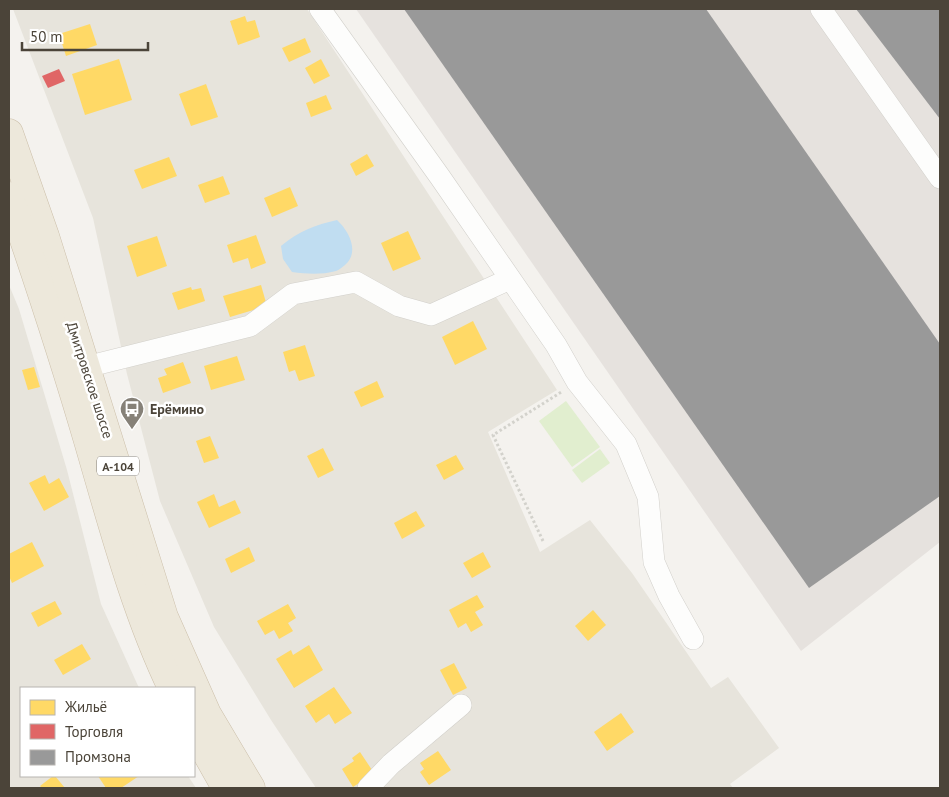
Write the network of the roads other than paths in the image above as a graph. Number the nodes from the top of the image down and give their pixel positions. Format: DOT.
graph roads {
  1 [pos="320,9"];
  2 [pos="821,9"];
  3 [pos="9,132"];
  4 [pos="940,178"];
  5 [pos="9,196"];
  6 [pos="510,279"];
  7 [pos="86,367"];
  8 [pos="693,639"];
  9 [pos="172,687"];
  10 [pos="461,705"];
  11 [pos="195,733"];
  12 [pos="226,788"];
  13 [pos="251,788"];
  14 [pos="368,788"];
  1 -- 6 [label="lane"];
  2 -- 4 [label="lane"];
  3 -- 7 [label="highway, Дмитровское шоссе / А-104"];
  5 -- 9 [label="highway, Дмитровское шоссе / А-104"];
  6 -- 7 [label="lane"];
  6 -- 8 [label="lane"];
  7 -- 13 [label="highway, Дмитровское шоссе / А-104"];
  10 -- 14 [label="lane"];
  11 -- 12 [label="highway"];
}
